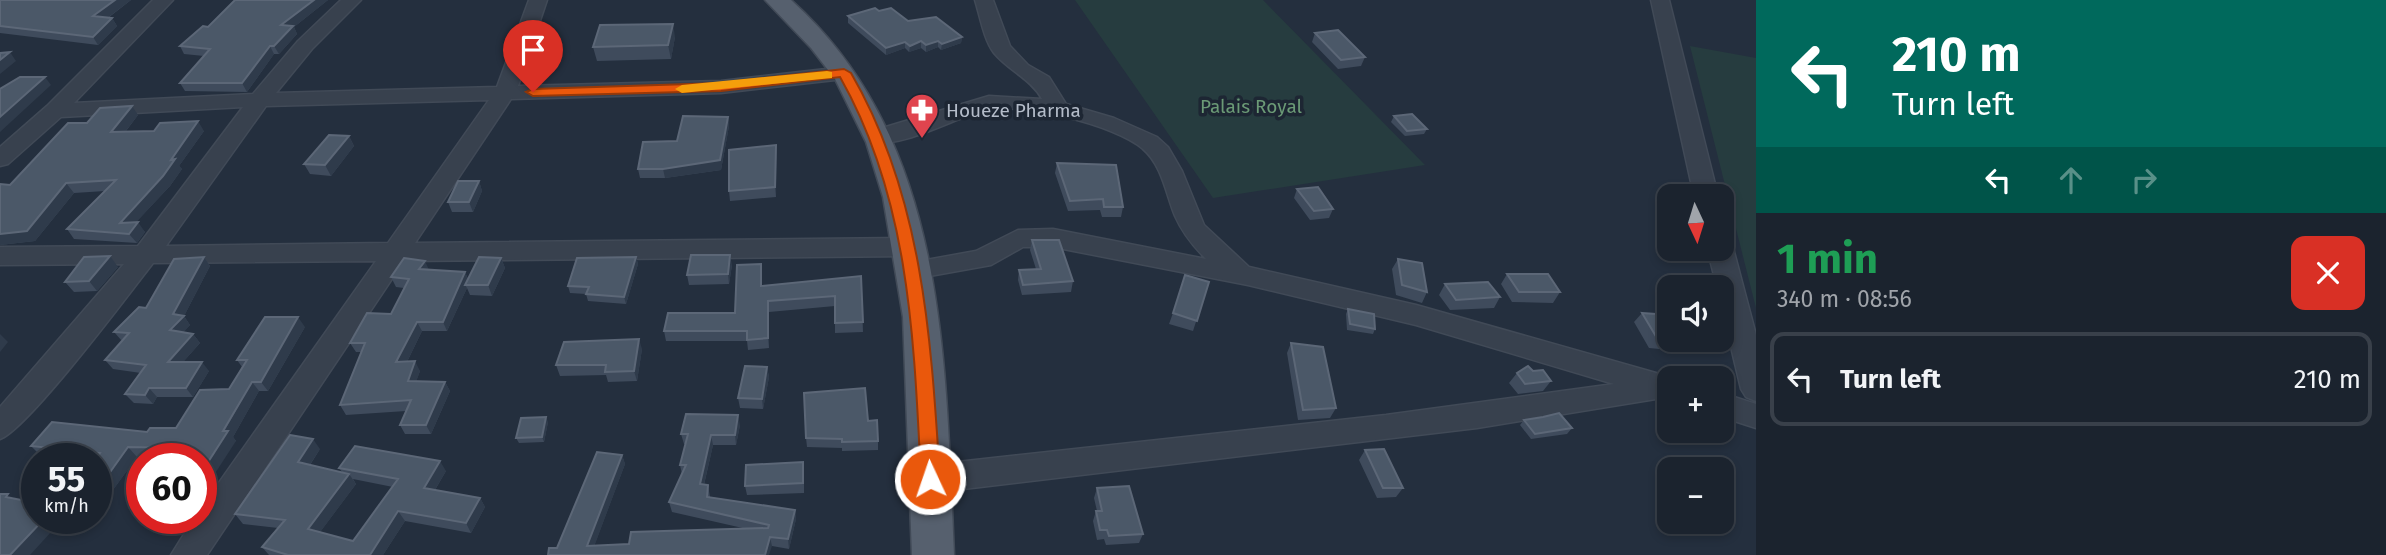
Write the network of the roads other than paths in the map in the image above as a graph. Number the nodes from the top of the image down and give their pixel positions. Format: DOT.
graph roads {
  1 [pos="164,0"];
  2 [pos="352,0"];
  3 [pos="538,0"];
  4 [pos="776,0"];
  5 [pos="984,0"];
  6 [pos="1660,0"];
  7 [pos="844,73"];
  8 [pos="505,93"];
  9 [pos="261,100"];
  10 [pos="55,111"];
  11 [pos="1059,111"];
  12 [pos="877,137"];
  13 [pos="0,159"];
  14 [pos="1703,184"];
  15 [pos="147,253"];
  16 [pos="397,254"];
  17 [pos="0,256"];
  18 [pos="911,259"];
  19 [pos="1723,261"];
  20 [pos="1248,276"];
  21 [pos="1657,385"];
  22 [pos="1657,389"];
  23 [pos="1756,389"];
  24 [pos="1734,409"];
  25 [pos="1756,416"];
  26 [pos="0,427"];
  27 [pos="930,479"];
  28 [pos="188,555"];
  29 [pos="933,555"];
  1 -- 10 [label="street"];
  2 -- 9 [label="street"];
  3 -- 8 [label="street"];
  4 -- 7 [label="main road"];
  5 -- 11 [label="street"];
  6 -- 14 [label="street"];
  7 -- 8 [label="street"];
  7 -- 12 [label="main road"];
  8 -- 9 [label="street"];
  8 -- 16 [label="street"];
  9 -- 10 [label="street"];
  9 -- 15 [label="street"];
  10 -- 13 [label="street"];
  11 -- 12 [label="street"];
  11 -- 20 [label="street"];
  12 -- 18 [label="main road"];
  15 -- 16 [label="street"];
  15 -- 17 [label="street"];
  15 -- 26 [label="street"];
  16 -- 18 [label="street"];
  16 -- 28 [label="street"];
  18 -- 20 [label="street"];
  18 -- 27 [label="main road"];
  19 -- 23 [label="street"];
  20 -- 21 [label="street"];
  22 -- 27 [label="street"];
  24 -- 25 [label="street"];
  27 -- 29 [label="main road"];
}
